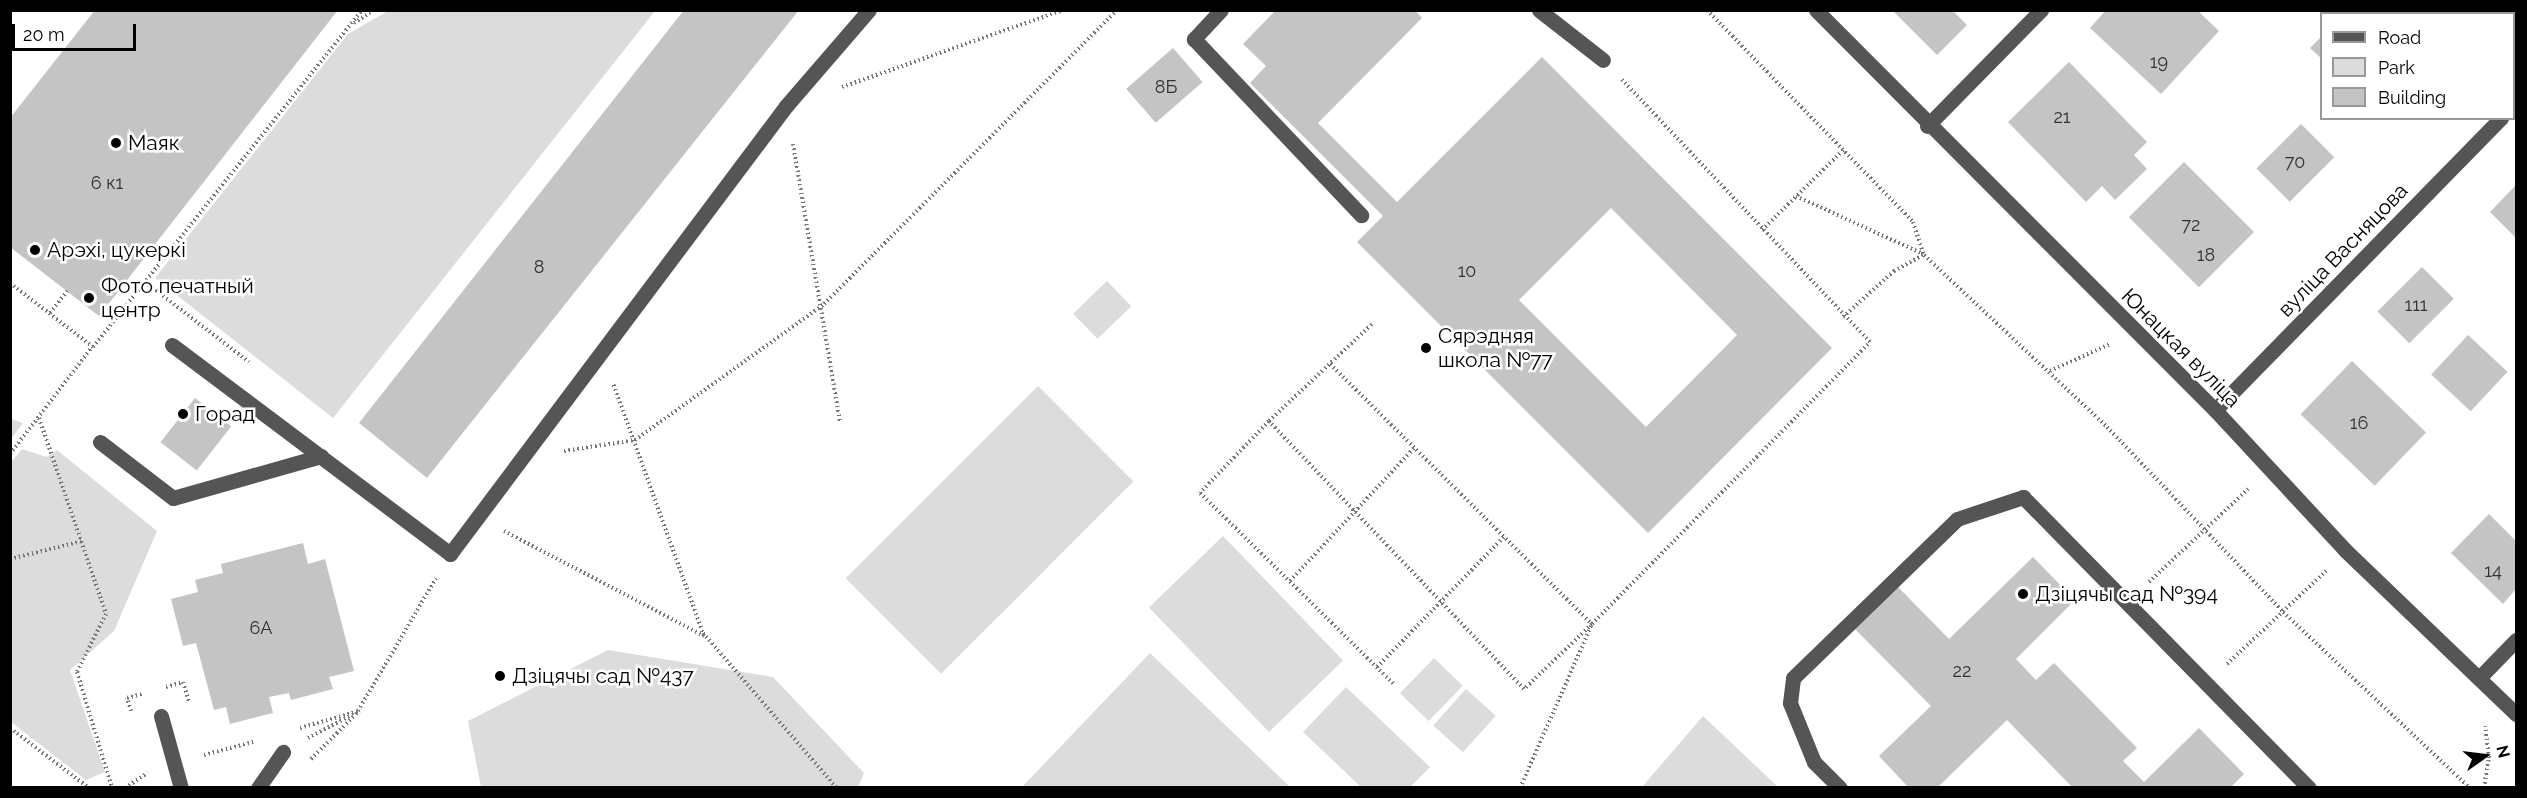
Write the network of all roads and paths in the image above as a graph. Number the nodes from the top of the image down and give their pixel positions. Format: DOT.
graph roads {
  1 [pos="362,10"];
  2 [pos="374,10"];
  3 [pos="868,10"];
  4 [pos="1063,10"];
  5 [pos="1117,10"];
  6 [pos="1221,10"];
  7 [pos="1539,10"];
  8 [pos="1707,10"];
  9 [pos="1816,10"];
  10 [pos="2041,10"];
  11 [pos="350,25"];
  12 [pos="1603,60"];
  13 [pos="786,106"];
  14 [pos="2499,120"];
  15 [pos="1928,126"];
  16 [pos="1844,149"];
  17 [pos="1796,196"];
  18 [pos="1361,215"];
  19 [pos="1762,230"];
  20 [pos="1924,255"];
  21 [pos="10,283"];
  22 [pos="67,291"];
  23 [pos="824,304"];
  24 [pos="50,313"];
  25 [pos="1843,317"];
  26 [pos="1373,323"];
  27 [pos="2135,332"];
  28 [pos="172,345"];
  29 [pos="93,347"];
  30 [pos="602,352"];
  31 [pos="1330,364"];
  32 [pos="2050,371"];
  33 [pos="2215,410"];
  34 [pos="39,418"];
  35 [pos="840,421"];
  36 [pos="1269,421"];
  37 [pos="635,440"];
  38 [pos="100,442"];
  39 [pos="1414,448"];
  40 [pos="10,453"];
  41 [pos="321,456"];
  42 [pos="523,458"];
  43 [pos="2268,470"];
  44 [pos="1356,511"];
  45 [pos="478,518"];
  46 [pos="2205,531"];
  47 [pos="1504,537"];
  48 [pos="82,541"];
  49 [pos="2346,551"];
  50 [pos="450,554"];
  51 [pos="10,559"];
  52 [pos="1290,581"];
  53 [pos="1442,601"];
  54 [pos="2126,603"];
  55 [pos="2283,612"];
  56 [pos="1592,624"];
  57 [pos="702,633"];
  58 [pos="2517,640"];
  59 [pos="1377,667"];
  60 [pos="2479,678"];
  61 [pos="2206,683"];
  62 [pos="1395,685"];
  63 [pos="161,689"];
  64 [pos="150,692"];
  65 [pos="359,711"];
  66 [pos="192,714"];
  67 [pos="2517,714"];
  68 [pos="161,716"];
  69 [pos="133,719"];
  70 [pos="10,728"];
  71 [pos="297,729"];
  72 [pos="266,738"];
  73 [pos="202,747"];
  74 [pos="283,752"];
  75 [pos="2489,758"];
  76 [pos="145,762"];
  77 [pos="305,764"];
  78 [pos="89,788"];
  79 [pos="112,788"];
  80 [pos="125,788"];
  81 [pos="181,788"];
  82 [pos="258,788"];
  83 [pos="837,788"];
  84 [pos="1520,788"];
  85 [pos="1840,788"];
  86 [pos="2309,788"];
  87 [pos="2470,788"];
  88 [pos="2484,788"];
  1 -- 11 [label="path"];
  2 -- 11 [label="path"];
  3 -- 13 [label="street"];
  4 -- 13 [label="path"];
  5 -- 23 [label="path"];
  6 -- 18 [label="street"];
  7 -- 12 [label="street"];
  8 -- 16 [label="path"];
  9 -- 15 [label="street, Юнацкая вуліца"];
  10 -- 15 [label="street"];
  11 -- 29 [label="path"];
  12 -- 19 [label="path"];
  13 -- 23 [label="path"];
  13 -- 30 [label="street"];
  14 -- 33 [label="street, вуліца Васняцова"];
  15 -- 27 [label="street, Юнацкая вуліца"];
  16 -- 17 [label="path"];
  16 -- 20 [label="path"];
  17 -- 19 [label="path"];
  17 -- 20 [label="path"];
  19 -- 25 [label="path"];
  20 -- 25 [label="path"];
  20 -- 32 [label="path"];
  21 -- 24 [label="path"];
  22 -- 24 [label="path"];
  23 -- 35 [label="path"];
  23 -- 37 [label="path"];
  24 -- 29 [label="path"];
  25 -- 56 [label="path"];
  26 -- 31 [label="path"];
  27 -- 32 [label="path"];
  27 -- 33 [label="street, Юнацкая вуліца"];
  28 -- 41 [label="street"];
  29 -- 34 [label="path"];
  30 -- 37 [label="path"];
  30 -- 42 [label="street"];
  31 -- 36 [label="path"];
  31 -- 39 [label="path"];
  32 -- 46 [label="path"];
  33 -- 43 [label="street, Юнацкая вуліца"];
  34 -- 40 [label="path"];
  34 -- 48 [label="path"];
  36 -- 44 [label="path"];
  36 -- 52 [label="path"];
  37 -- 42 [label="path"];
  37 -- 57 [label="path"];
  38 -- 41 [label="street"];
  39 -- 44 [label="path"];
  39 -- 47 [label="path"];
  41 -- 50 [label="street"];
  42 -- 45 [label="street"];
  43 -- 46 [label="path"];
  43 -- 49 [label="street, Юнацкая вуліца"];
  44 -- 52 [label="path"];
  44 -- 53 [label="path"];
  45 -- 50 [label="street"];
  45 -- 57 [label="path"];
  46 -- 54 [label="path"];
  46 -- 55 [label="path"];
  47 -- 53 [label="path"];
  47 -- 56 [label="path"];
  48 -- 51 [label="path"];
  48 -- 79 [label="path"];
  49 -- 55 [label="path"];
  49 -- 60 [label="street, Юнацкая вуліца"];
  50 -- 65 [label="path"];
  52 -- 59 [label="path"];
  53 -- 56 [label="path"];
  53 -- 59 [label="path"];
  54 -- 61 [label="street"];
  54 -- 85 [label="street"];
  55 -- 61 [label="path"];
  55 -- 87 [label="path"];
  56 -- 84 [label="path"];
  57 -- 83 [label="path"];
  58 -- 60 [label="street"];
  59 -- 62 [label="path"];
  60 -- 67 [label="street, Юнацкая вуліца"];
  61 -- 86 [label="street"];
  63 -- 66 [label="path"];
  64 -- 69 [label="path"];
  65 -- 71 [label="path"];
  65 -- 74 [label="path"];
  65 -- 77 [label="path"];
  68 -- 81 [label="street"];
  70 -- 78 [label="path"];
  72 -- 73 [label="path"];
  74 -- 82 [label="street"];
  75 -- 88 [label="path"];
  76 -- 80 [label="path"];
}
